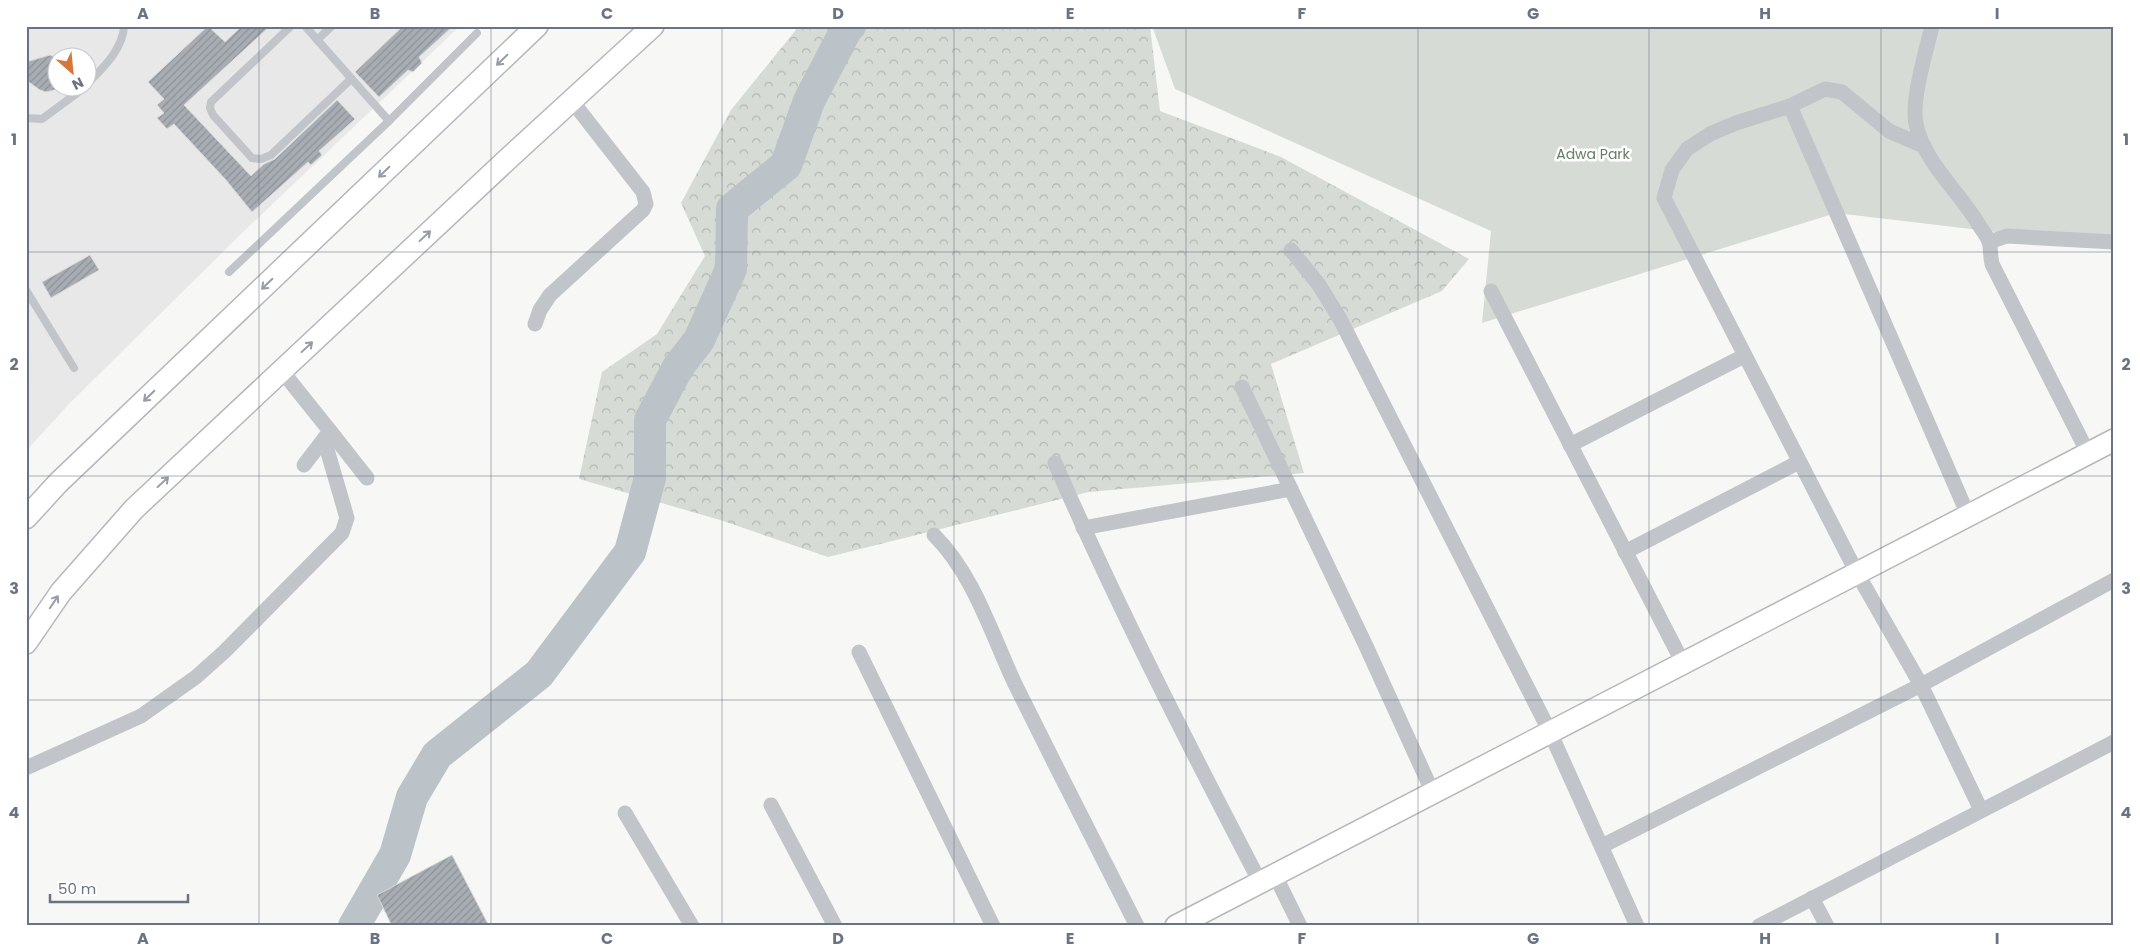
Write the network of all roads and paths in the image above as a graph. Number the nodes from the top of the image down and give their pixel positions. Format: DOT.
graph roads {
  1 [pos="124,26"];
  2 [pos="291,26"];
  3 [pos="305,26"];
  4 [pos="332,26"];
  5 [pos="537,26"];
  6 [pos="653,26"];
  7 [pos="1932,26"];
  8 [pos="477,33"];
  9 [pos="317,40"];
  10 [pos="98,73"];
  11 [pos="351,78"];
  12 [pos="70,98"];
  13 [pos="572,101"];
  14 [pos="1790,106"];
  15 [pos="26,118"];
  16 [pos="388,121"];
  17 [pos="1924,146"];
  18 [pos="1990,242"];
  19 [pos="2114,242"];
  20 [pos="1291,250"];
  21 [pos="229,272"];
  22 [pos="26,291"];
  23 [pos="1491,291"];
  24 [pos="535,324"];
  25 [pos="1744,356"];
  26 [pos="74,368"];
  27 [pos="282,371"];
  28 [pos="1242,387"];
  29 [pos="327,435"];
  30 [pos="2114,440"];
  31 [pos="1570,445"];
  32 [pos="2088,453"];
  33 [pos="1055,462"];
  34 [pos="1800,462"];
  35 [pos="304,465"];
  36 [pos="367,478"];
  37 [pos="1291,489"];
  38 [pos="1968,515"];
  39 [pos="26,518"];
  40 [pos="1084,528"];
  41 [pos="934,535"];
  42 [pos="1625,552"];
  43 [pos="1857,573"];
  44 [pos="2114,580"];
  45 [pos="26,643"];
  46 [pos="859,652"];
  47 [pos="1682,663"];
  48 [pos="1921,685"];
  49 [pos="1550,732"];
  50 [pos="2114,742"];
  51 [pos="26,768"];
  52 [pos="1433,793"];
  53 [pos="771,805"];
  54 [pos="1981,810"];
  55 [pos="625,813"];
  56 [pos="1602,846"];
  57 [pos="1267,878"];
  58 [pos="1812,898"];
  59 [pos="692,926"];
  60 [pos="835,926"];
  61 [pos="993,926"];
  62 [pos="1137,926"];
  63 [pos="1176,926"];
  64 [pos="1300,926"];
  65 [pos="1637,926"];
  66 [pos="1759,926"];
  67 [pos="1827,926"];
  1 -- 10 [label="lane"];
  2 -- 11 [label="lane"];
  3 -- 9 [label="lane"];
  4 -- 9 [label="lane"];
  5 -- 39 [label="main road, one-way"];
  6 -- 13 [label="main road"];
  7 -- 17 [label="street"];
  8 -- 16 [label="lane"];
  9 -- 11 [label="lane"];
  11 -- 16 [label="lane"];
  12 -- 15 [label="lane"];
  13 -- 24 [label="street"];
  27 -- 13 [label="main road, one-way"];
  14 -- 17 [label="street"];
  14 -- 25 [label="street"];
  14 -- 38 [label="street"];
  16 -- 21 [label="lane"];
  17 -- 18 [label="street"];
  18 -- 19 [label="street"];
  18 -- 32 [label="street"];
  20 -- 49 [label="street"];
  22 -- 26 [label="lane"];
  23 -- 31 [label="street"];
  25 -- 31 [label="street"];
  25 -- 34 [label="street"];
  27 -- 29 [label="street"];
  45 -- 27 [label="main road, one-way"];
  28 -- 37 [label="street"];
  29 -- 35 [label="street"];
  29 -- 36 [label="street"];
  29 -- 51 [label="street"];
  30 -- 32 [label="main road"];
  31 -- 42 [label="street"];
  32 -- 38 [label="main road"];
  33 -- 40 [label="street"];
  34 -- 42 [label="street"];
  34 -- 43 [label="street"];
  37 -- 40 [label="street"];
  37 -- 52 [label="street"];
  38 -- 43 [label="main road"];
  40 -- 57 [label="street"];
  41 -- 62 [label="street"];
  42 -- 47 [label="street"];
  43 -- 47 [label="main road"];
  43 -- 48 [label="street"];
  44 -- 48 [label="street"];
  46 -- 61 [label="street"];
  47 -- 49 [label="main road"];
  48 -- 54 [label="street"];
  48 -- 56 [label="street"];
  49 -- 52 [label="main road"];
  49 -- 56 [label="street"];
  50 -- 54 [label="street"];
  52 -- 57 [label="main road"];
  53 -- 60 [label="street"];
  54 -- 58 [label="street"];
  55 -- 59 [label="street"];
  56 -- 65 [label="street"];
  57 -- 63 [label="main road"];
  57 -- 64 [label="street"];
  58 -- 66 [label="street"];
  58 -- 67 [label="street"];
}
